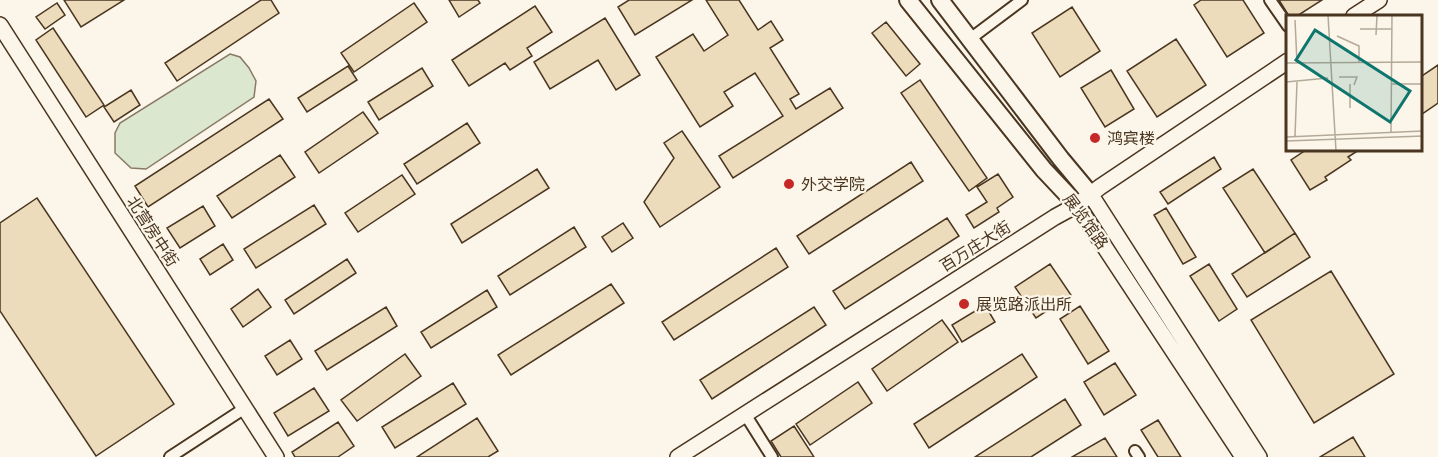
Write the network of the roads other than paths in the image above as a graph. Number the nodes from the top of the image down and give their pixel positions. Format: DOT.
graph roads {
  1 [pos="908,0"];
  2 [pos="939,0"];
  3 [pos="1022,0"];
  4 [pos="1270,0"];
  5 [pos="1379,0"];
  6 [pos="1356,15"];
  7 [pos="1286,23"];
  8 [pos="0,25"];
  9 [pos="970,39"];
  10 [pos="1286,62"];
  11 [pos="1084,200"];
  12 [pos="245,408"];
  13 [pos="745,414"];
  14 [pos="170,457"];
  15 [pos="276,457"];
  16 [pos="678,457"];
  17 [pos="772,457"];
  18 [pos="1243,457"];
  19 [pos="1259,457"];
  1 -- 11 [label="main road, 展览馆路"];
  2 -- 9 [label="main road, 展览馆路"];
  3 -- 9 [label="street"];
  4 -- 7 [label="street"];
  5 -- 6 [label="main road"];
  8 -- 12 [label="main road, 北营房中街"];
  9 -- 11 [label="main road, 展览馆路"];
  10 -- 11 [label="main road, 百万庄大街"];
  11 -- 13 [label="main road, 百万庄大街"];
  11 -- 18 [label="main road, 展览馆路"];
  11 -- 19 [label="main road, 展览馆路"];
  12 -- 14 [label="street"];
  12 -- 15 [label="main road, 北营房中街"];
  13 -- 16 [label="main road, 百万庄大街"];
  13 -- 17 [label="street"];
}
